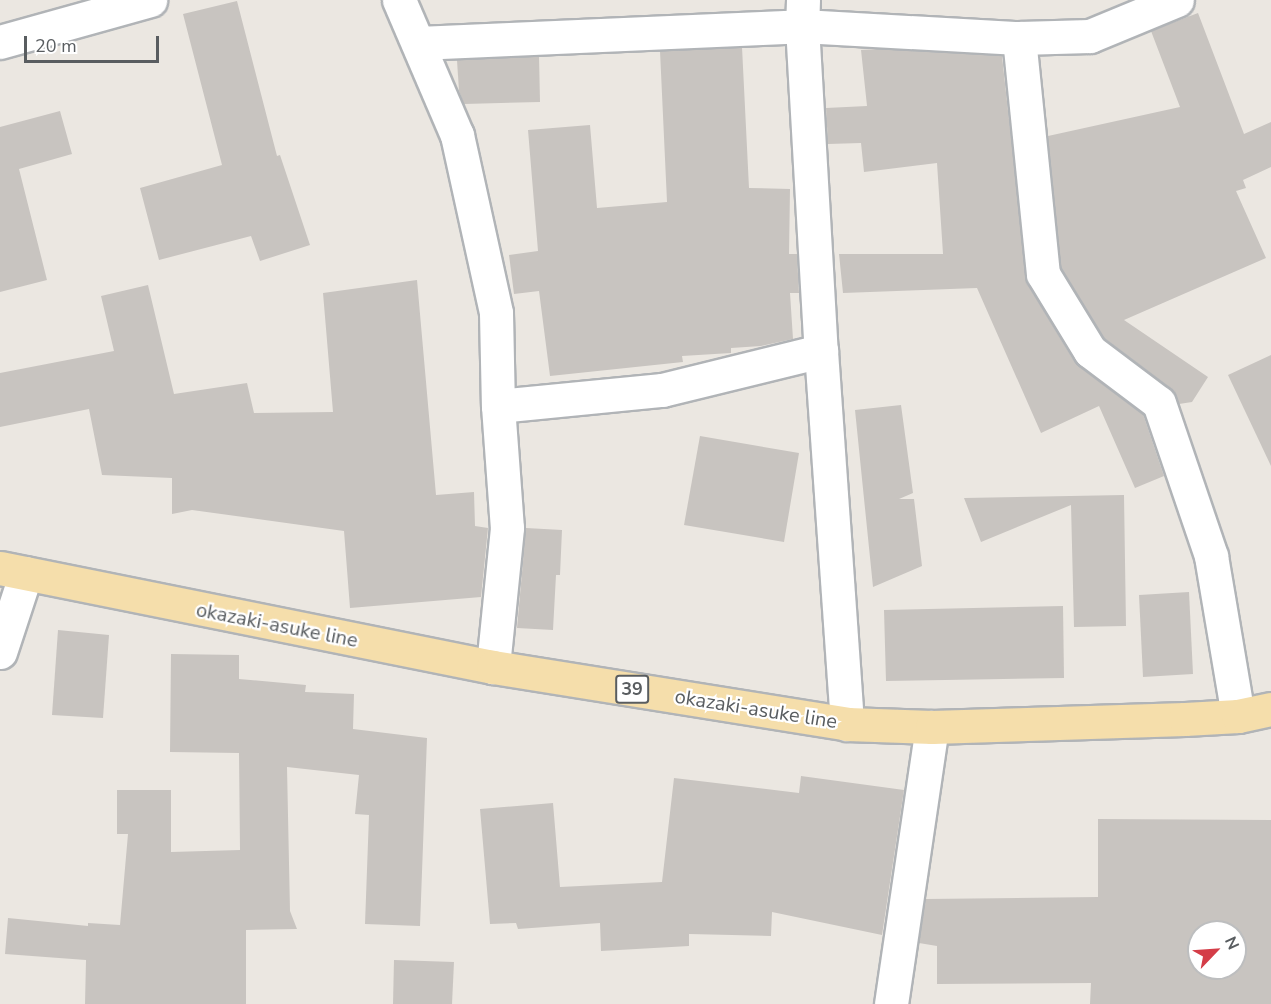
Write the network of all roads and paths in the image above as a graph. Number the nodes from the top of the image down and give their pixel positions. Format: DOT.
graph roads {
  1 [pos="150,0"];
  2 [pos="399,0"];
  3 [pos="1177,0"];
  4 [pos="802,13"];
  5 [pos="1018,38"];
  6 [pos="0,42"];
  7 [pos="418,44"];
  8 [pos="821,351"];
  9 [pos="498,406"];
  10 [pos="13,571"];
  11 [pos="0,652"];
  12 [pos="493,667"];
  13 [pos="1271,710"];
  14 [pos="1238,716"];
  15 [pos="847,724"];
  16 [pos="932,727"];
  17 [pos="891,1004"];
  1 -- 6 [label="street"];
  2 -- 7 [label="street"];
  3 -- 5 [label="street"];
  4 -- 5 [label="street"];
  4 -- 7 [label="street"];
  4 -- 8 [label="street"];
  5 -- 14 [label="street"];
  7 -- 9 [label="street"];
  8 -- 9 [label="street"];
  8 -- 15 [label="street"];
  9 -- 12 [label="street"];
  10 -- 11 [label="street"];
  10 -- 12 [label="main road, okazaki-asuke line / 39"];
  12 -- 15 [label="main road, okazaki-asuke line / 39"];
  13 -- 14 [label="main road, okazaki-asuke line / 39"];
  14 -- 16 [label="main road, okazaki-asuke line / 39"];
  15 -- 16 [label="main road, okazaki-asuke line / 39"];
  16 -- 17 [label="street"];
}
